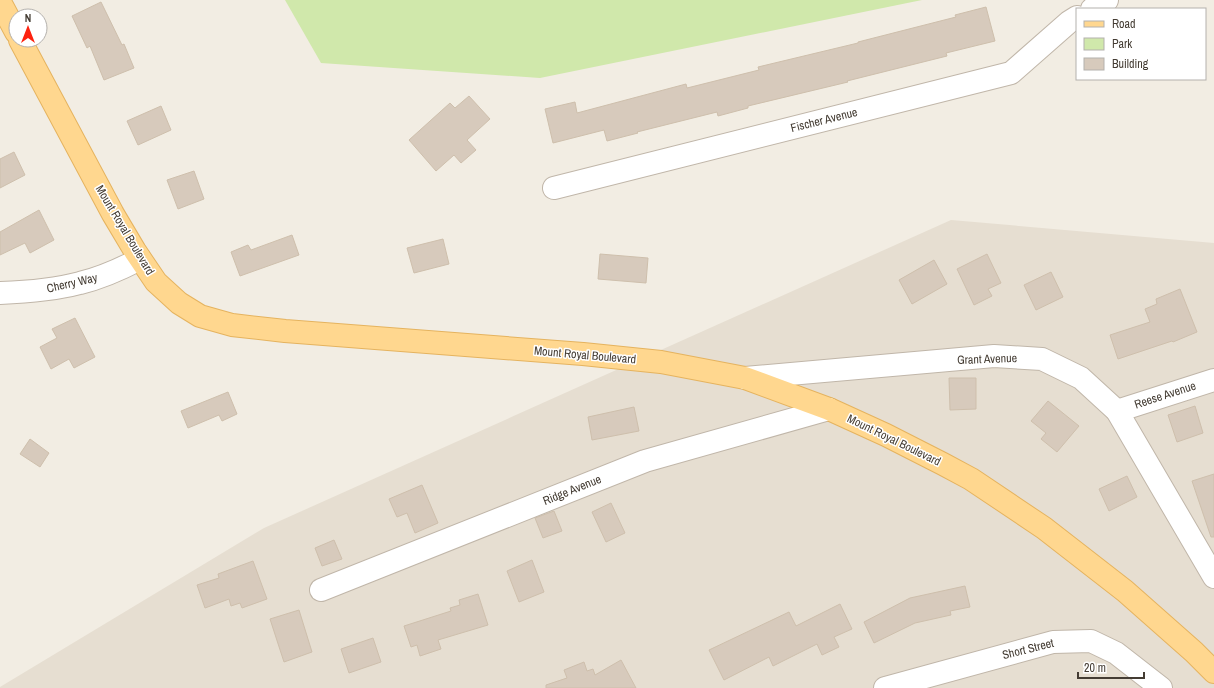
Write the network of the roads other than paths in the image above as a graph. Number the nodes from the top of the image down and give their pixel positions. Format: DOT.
graph roads {
  1 [pos="1107,0"];
  2 [pos="0,2"];
  3 [pos="1094,8"];
  4 [pos="8,17"];
  5 [pos="1076,18"];
  6 [pos="24,48"];
  7 [pos="554,188"];
  8 [pos="140,259"];
  9 [pos="0,293"];
  10 [pos="745,378"];
  11 [pos="1214,380"];
  12 [pos="829,409"];
  13 [pos="1117,411"];
  14 [pos="1214,577"];
  15 [pos="321,590"];
  16 [pos="1214,672"];
  17 [pos="885,688"];
  18 [pos="1161,688"];
  1 -- 3 [label="street"];
  2 -- 4 [label="main road"];
  5 -- 7 [label="street, Fischer Avenue"];
  6 -- 8 [label="main road, Mount Royal Boulevard"];
  8 -- 9 [label="street, Cherry Way"];
  8 -- 10 [label="main road, Mount Royal Boulevard"];
  10 -- 12 [label="main road, Mount Royal Boulevard"];
  10 -- 13 [label="street, Grant Avenue"];
  11 -- 13 [label="street, Reese Avenue"];
  12 -- 15 [label="street, Ridge Avenue"];
  12 -- 16 [label="main road, Mount Royal Boulevard"];
  13 -- 14 [label="street, Grant Avenue"];
  17 -- 18 [label="street, Short Street"];
}
